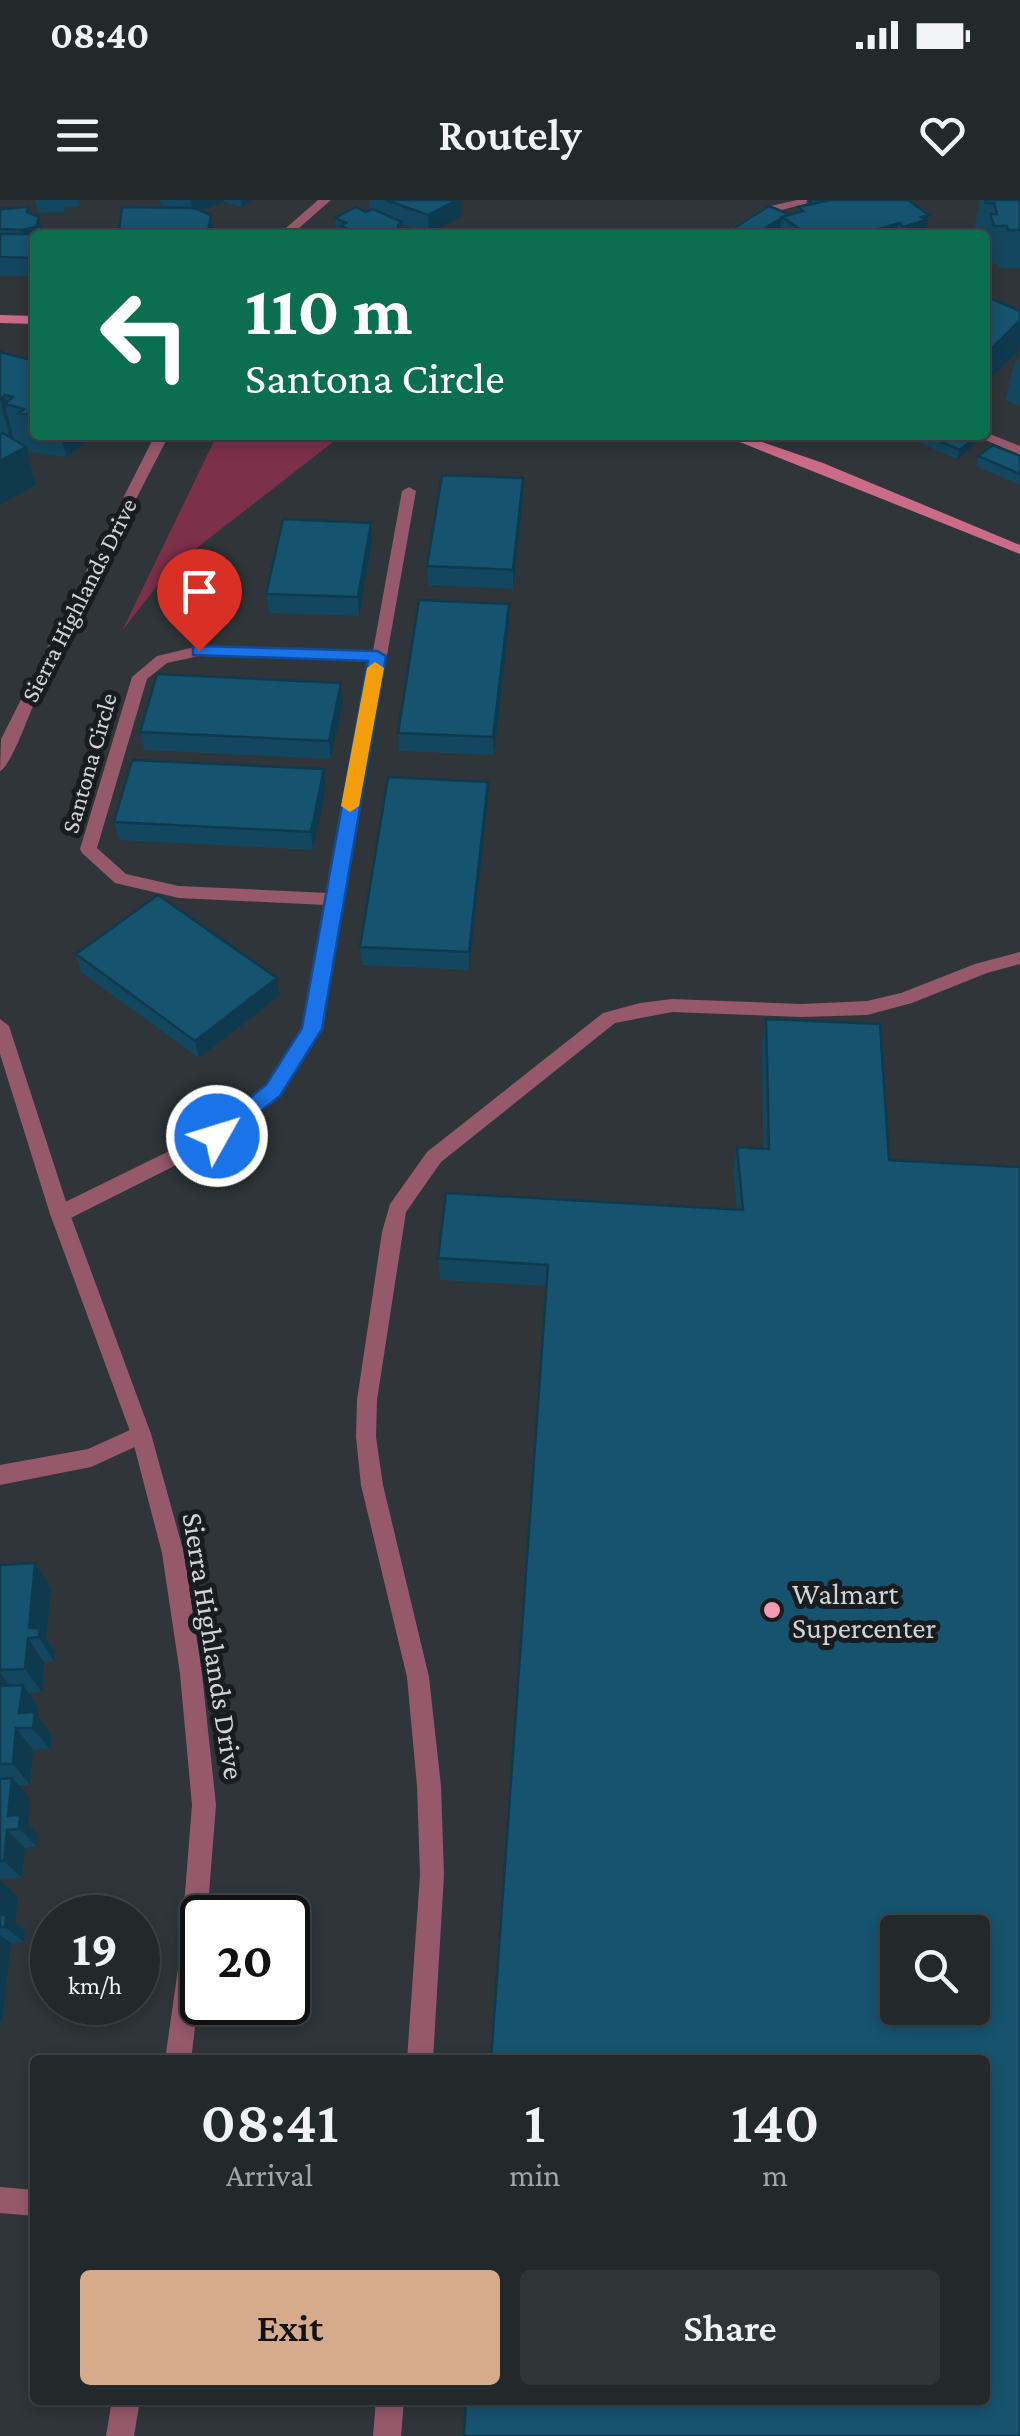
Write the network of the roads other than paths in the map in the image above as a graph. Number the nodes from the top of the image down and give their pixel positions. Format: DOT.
graph roads {
  1 [pos="325,200"];
  2 [pos="814,200"];
  3 [pos="290,230"];
  4 [pos="734,230"];
  5 [pos="0,319"];
  6 [pos="30,320"];
  7 [pos="990,439"];
  8 [pos="159,440"];
  9 [pos="744,440"];
  10 [pos="1020,451"];
  11 [pos="408,492"];
  12 [pos="1020,550"];
  13 [pos="377,656"];
  14 [pos="4,739"];
  15 [pos="0,766"];
  16 [pos="334,899"];
  17 [pos="1020,958"];
  18 [pos="0,1026"];
  19 [pos="60,1214"];
  20 [pos="141,1434"];
  21 [pos="0,1475"];
  22 [pos="179,2055"];
  23 [pos="420,2055"];
  24 [pos="0,2200"];
  25 [pos="30,2202"];
  26 [pos="125,2405"];
  27 [pos="390,2405"];
  28 [pos="120,2436"];
  29 [pos="387,2436"];
  1 -- 3 [label="street"];
  2 -- 4 [label="street"];
  5 -- 6 [label="main road"];
  7 -- 10 [label="street"];
  8 -- 14 [label="street, Sierra Highlands Drive"];
  9 -- 12 [label="main road"];
  11 -- 13 [label="street"];
  13 -- 16 [label="street"];
  13 -- 16 [label="street, Santona Circle"];
  14 -- 15 [label="street, Sierra Highlands Drive"];
  16 -- 19 [label="street"];
  17 -- 23 [label="street"];
  18 -- 19 [label="street, Sierra Highlands Drive"];
  19 -- 20 [label="street, Sierra Highlands Drive"];
  20 -- 21 [label="street"];
  20 -- 22 [label="street, Sierra Highlands Drive"];
  24 -- 25 [label="street"];
  26 -- 28 [label="street"];
  27 -- 29 [label="street"];
}
